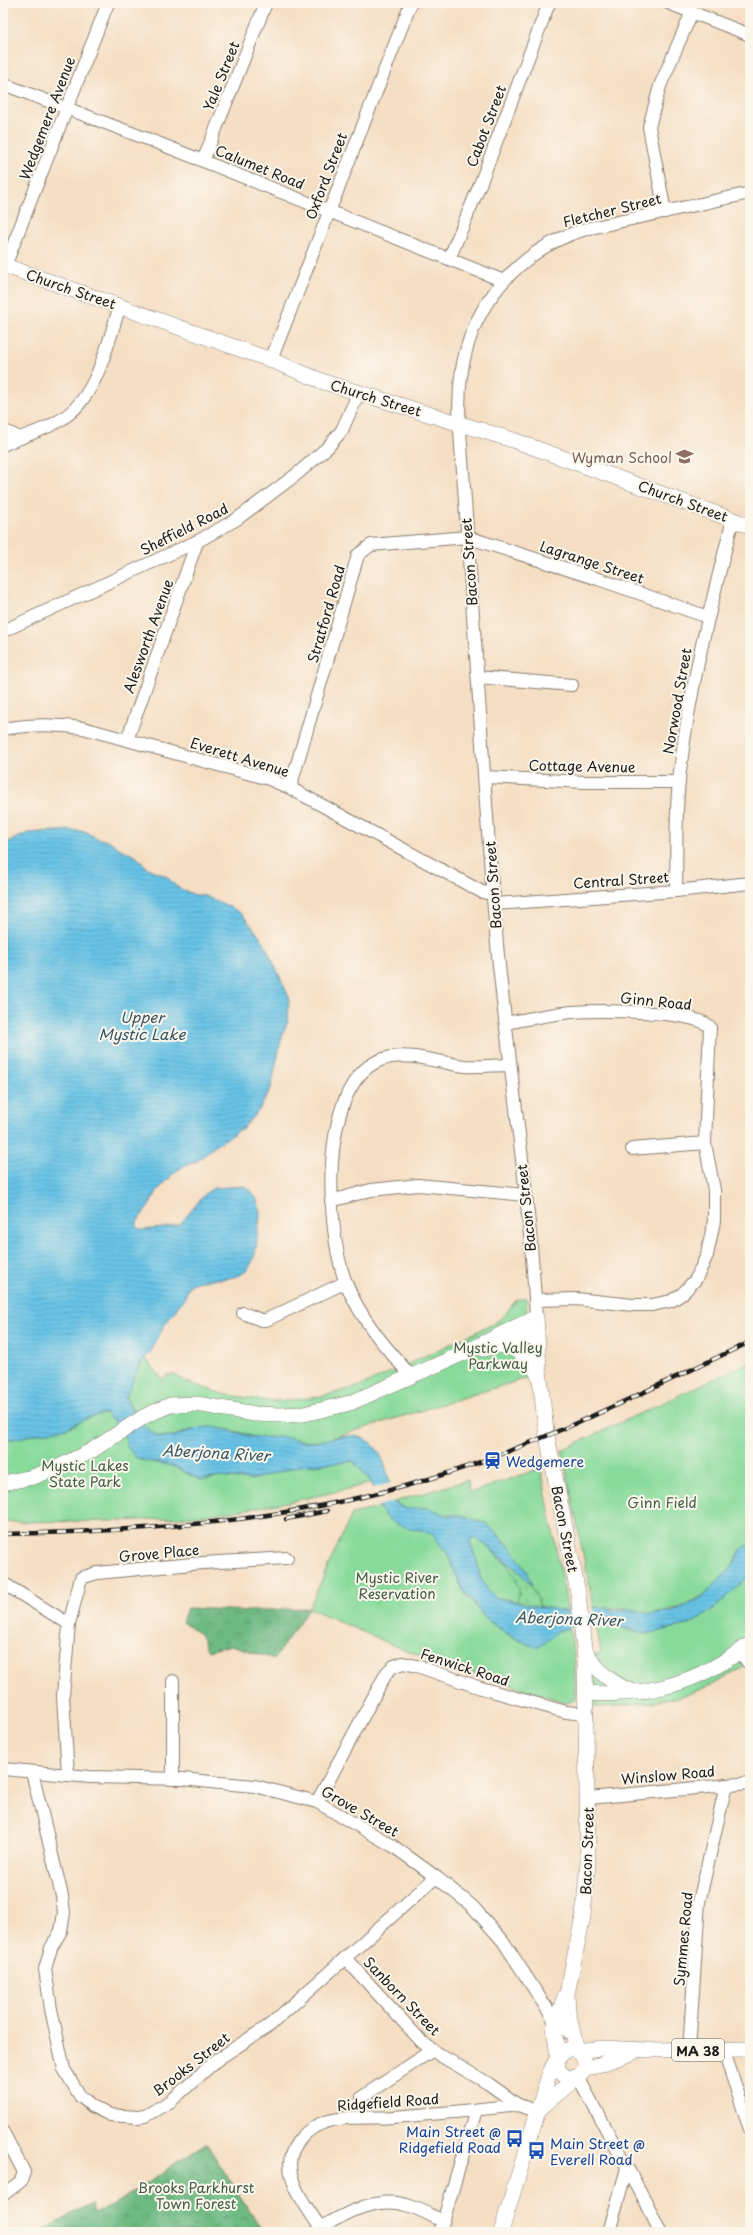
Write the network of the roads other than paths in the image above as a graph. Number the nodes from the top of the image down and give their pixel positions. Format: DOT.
graph roads {
  1 [pos="108,3"];
  2 [pos="266,3"];
  3 [pos="411,3"];
  4 [pos="549,3"];
  5 [pos="668,3"];
  6 [pos="692,12"];
  7 [pos="750,35"];
  8 [pos="3,84"];
  9 [pos="66,108"];
  10 [pos="203,161"];
  11 [pos="750,193"];
  12 [pos="328,211"];
  13 [pos="665,212"];
  14 [pos="450,259"];
  15 [pos="4,266"];
  16 [pos="504,281"];
  17 [pos="120,306"];
  18 [pos="271,360"];
  19 [pos="359,392"];
  20 [pos="460,424"];
  21 [pos="3,430"];
  22 [pos="20,438"];
  23 [pos="3,445"];
  24 [pos="733,519"];
  25 [pos="750,526"];
  26 [pos="467,537"];
  27 [pos="197,542"];
  28 [pos="708,617"];
  29 [pos="3,631"];
  30 [pos="478,677"];
  31 [pos="572,685"];
  32 [pos="3,730"];
  33 [pos="127,740"];
  34 [pos="485,777"];
  35 [pos="679,782"];
  36 [pos="290,788"];
  37 [pos="750,883"];
  38 [pos="676,891"];
  39 [pos="494,899"];
  40 [pos="506,1023"];
  41 [pos="510,1065"];
  42 [pos="705,1143"];
  43 [pos="632,1149"];
  44 [pos="525,1195"];
  45 [pos="330,1201"];
  46 [pos="346,1282"];
  47 [pos="535,1300"];
  48 [pos="243,1313"];
  49 [pos="537,1324"];
  50 [pos="497,1345"];
  51 [pos="464,1353"];
  52 [pos="412,1377"];
  53 [pos="540,1379"];
  54 [pos="3,1483"];
  55 [pos="288,1558"];
  56 [pos="3,1583"];
  57 [pos="69,1624"];
  58 [pos="750,1644"];
  59 [pos="585,1648"];
  60 [pos="738,1653"];
  61 [pos="750,1664"];
  62 [pos="173,1681"];
  63 [pos="586,1693"];
  64 [pos="636,1693"];
  65 [pos="587,1714"];
  66 [pos="3,1769"];
  67 [pos="32,1772"];
  68 [pos="68,1775"];
  69 [pos="173,1779"];
  70 [pos="750,1783"];
  71 [pos="726,1785"];
  72 [pos="588,1798"];
  73 [pos="317,1802"];
  74 [pos="436,1877"];
  75 [pos="345,1958"];
  76 [pos="568,1987"];
  77 [pos="555,2021"];
  78 [pos="576,2046"];
  79 [pos="723,2049"];
  80 [pos="750,2049"];
  81 [pos="433,2050"];
  82 [pos="647,2050"];
  83 [pos="689,2050"];
  84 [pos="558,2058"];
  85 [pos="579,2075"];
  86 [pos="362,2097"];
  87 [pos="518,2105"];
  88 [pos="476,2110"];
  89 [pos="538,2111"];
  90 [pos="750,2130"];
  91 [pos="3,2132"];
  92 [pos="628,2168"];
  93 [pos="3,2195"];
  94 [pos="442,2227"];
  95 [pos="322,2230"];
  96 [pos="501,2232"];
  97 [pos="609,2232"];
  98 [pos="660,2232"];
  1 -- 9 [label="street, Wedgemere Avenue"];
  2 -- 10 [label="street, Yale Street"];
  3 -- 12 [label="street, Oxford Street"];
  4 -- 14 [label="street, Cabot Street"];
  5 -- 6 [label="street"];
  6 -- 7 [label="street"];
  6 -- 13 [label="street"];
  8 -- 9 [label="street, Calumet Road"];
  9 -- 10 [label="street, Calumet Road"];
  9 -- 15 [label="street, Wedgemere Avenue"];
  10 -- 12 [label="street, Calumet Road"];
  11 -- 13 [label="street, Fletcher Street"];
  12 -- 14 [label="street, Calumet Road"];
  12 -- 18 [label="street, Oxford Street"];
  13 -- 16 [label="street, Fletcher Street"];
  14 -- 16 [label="street, Calumet Road"];
  15 -- 17 [label="main road, Church Street"];
  16 -- 20 [label="street, Fletcher Street"];
  17 -- 18 [label="main road, Church Street"];
  17 -- 22 [label="street"];
  18 -- 19 [label="main road, Church Street"];
  19 -- 20 [label="main road, Church Street"];
  19 -- 27 [label="street, Sheffield Road"];
  20 -- 24 [label="main road, Church Street"];
  20 -- 26 [label="street, Bacon Street"];
  21 -- 22 [label="street"];
  22 -- 23 [label="street"];
  24 -- 25 [label="main road, Church Street"];
  24 -- 28 [label="street, Norwood Street"];
  26 -- 28 [label="street, Lagrange Street"];
  26 -- 30 [label="street, Bacon Street"];
  26 -- 36 [label="street, Stratford Road"];
  27 -- 29 [label="street, Sheffield Road"];
  27 -- 33 [label="street, Alesworth Avenue"];
  28 -- 35 [label="street, Norwood Street"];
  30 -- 31 [label="street"];
  30 -- 34 [label="street, Bacon Street"];
  32 -- 33 [label="street, Everett Avenue"];
  33 -- 36 [label="street, Everett Avenue"];
  34 -- 35 [label="street, Cottage Avenue"];
  34 -- 39 [label="street, Bacon Street"];
  35 -- 38 [label="street, Norwood Street"];
  36 -- 39 [label="street, Everett Avenue"];
  37 -- 38 [label="street, Central Street"];
  38 -- 39 [label="street, Central Street"];
  39 -- 40 [label="street, Bacon Street"];
  40 -- 41 [label="street, Bacon Street"];
  40 -- 42 [label="street, Ginn Road"];
  41 -- 44 [label="street, Bacon Street"];
  41 -- 45 [label="street"];
  42 -- 43 [label="street"];
  42 -- 47 [label="street, Ginn Road"];
  44 -- 45 [label="street"];
  44 -- 47 [label="street, Bacon Street"];
  45 -- 46 [label="street"];
  46 -- 48 [label="street"];
  46 -- 52 [label="street"];
  47 -- 49 [label="street, Bacon Street"];
  49 -- 50 [label="main road"];
  49 -- 51 [label="main road"];
  49 -- 53 [label="main road, Bacon Street"];
  50 -- 51 [label="main road"];
  50 -- 53 [label="main road"];
  51 -- 52 [label="main road"];
  52 -- 54 [label="main road"];
  53 -- 59 [label="main road, Bacon Street"];
  55 -- 57 [label="street, Grove Place"];
  56 -- 57 [label="street"];
  57 -- 68 [label="street, Grove Place"];
  58 -- 60 [label="main road"];
  59 -- 63 [label="main road, Bacon Street"];
  59 -- 64 [label="main road"];
  60 -- 61 [label="street"];
  60 -- 64 [label="main road"];
  62 -- 69 [label="street"];
  63 -- 64 [label="main road"];
  63 -- 65 [label="main road, Bacon Street"];
  65 -- 72 [label="main road, Bacon Street"];
  65 -- 73 [label="street, Fenwick Road"];
  66 -- 67 [label="street, Grove Street"];
  67 -- 68 [label="street, Grove Street"];
  67 -- 75 [label="street, Brooks Street"];
  68 -- 69 [label="street, Grove Street"];
  69 -- 73 [label="street, Grove Street"];
  70 -- 71 [label="street, Winslow Road"];
  71 -- 72 [label="street, Winslow Road"];
  71 -- 83 [label="street, Symmes Road"];
  72 -- 76 [label="main road, Bacon Street"];
  73 -- 74 [label="street, Grove Street"];
  74 -- 75 [label="street, Brooks Street"];
  74 -- 77 [label="street, Grove Street"];
  75 -- 81 [label="street, Sanborn Street"];
  76 -- 77 [label="main road, Bacon Street"];
  76 -- 78 [label="main road, Bacon Street"];
  77 -- 78 [label="street, Grove Street"];
  77 -- 84 [label="main road, Bacon Street"];
  78 -- 82 [label="main road, MA 38"];
  78 -- 84 [label="main road, MA 38"];
  78 -- 85 [label="main road"];
  79 -- 80 [label="main road, MA 38"];
  79 -- 83 [label="main road, MA 38"];
  79 -- 90 [label="street"];
  81 -- 86 [label="street"];
  81 -- 87 [label="street, Sanborn Street"];
  82 -- 83 [label="main road, MA 38"];
  82 -- 85 [label="main road, MA 38"];
  84 -- 85 [label="main road"];
  84 -- 89 [label="main road"];
  85 -- 89 [label="main road, MA 38"];
  85 -- 92 [label="street"];
  87 -- 88 [label="street, Ridgefield Road"];
  87 -- 89 [label="street, Ridgefield Road"];
  88 -- 94 [label="street"];
  88 -- 95 [label="street, Ridgefield Road"];
  89 -- 96 [label="main road"];
  91 -- 93 [label="street"];
  92 -- 97 [label="street"];
  92 -- 98 [label="street"];
  94 -- 95 [label="street"];
}
